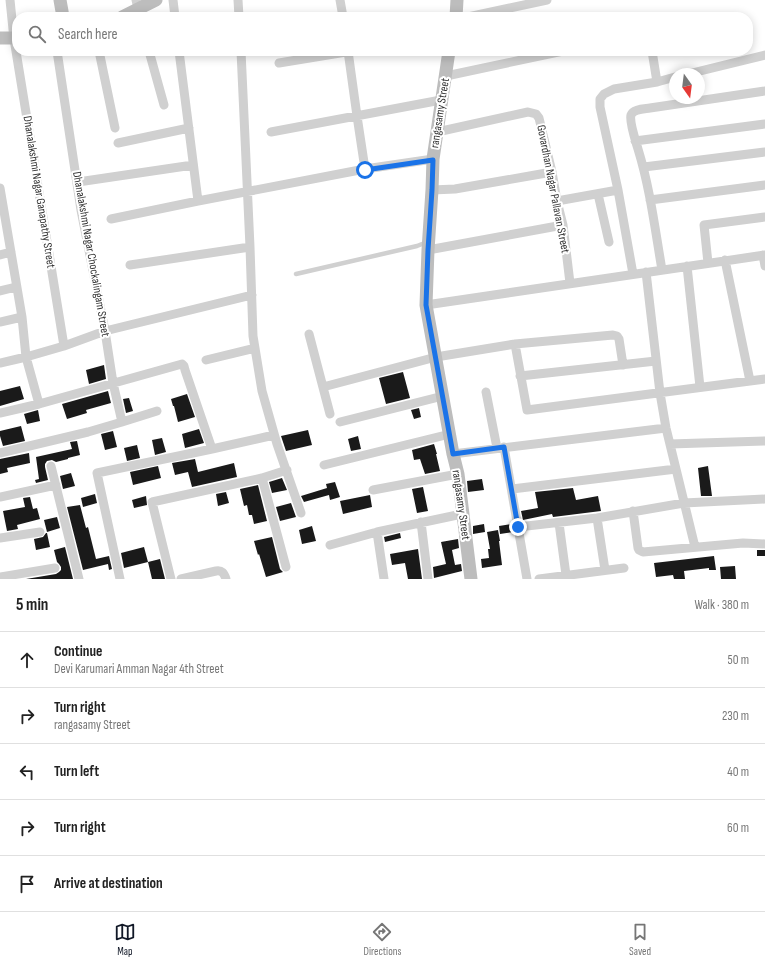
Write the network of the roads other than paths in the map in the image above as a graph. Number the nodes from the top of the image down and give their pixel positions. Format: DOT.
graph roads {
  1 [pos="10,0"];
  2 [pos="60,0"];
  3 [pos="156,0"];
  4 [pos="173,0"];
  5 [pos="238,0"];
  6 [pos="340,0"];
  7 [pos="457,0"];
  8 [pos="546,0"];
  9 [pos="138,9"];
  10 [pos="62,12"];
  11 [pos="174,12"];
  12 [pos="239,12"];
  13 [pos="342,12"];
  14 [pos="456,12"];
  15 [pos="491,12"];
  16 [pos="12,13"];
  17 [pos="0,38"];
  18 [pos="12,39"];
  19 [pos="765,55"];
  20 [pos="19,56"];
  21 [pos="58,56"];
  22 [pos="100,56"];
  23 [pos="150,56"];
  24 [pos="180,56"];
  25 [pos="241,56"];
  26 [pos="320,56"];
  27 [pos="351,56"];
  28 [pos="448,56"];
  29 [pos="540,56"];
  30 [pos="653,56"];
  31 [pos="279,63"];
  32 [pos="705,70"];
  33 [pos="446,76"];
  34 [pos="669,79"];
  35 [pos="657,82"];
  36 [pos="765,91"];
  37 [pos="441,100"];
  38 [pos="164,105"];
  39 [pos="357,116"];
  40 [pos="765,124"];
  41 [pos="115,128"];
  42 [pos="189,128"];
  43 [pos="272,132"];
  44 [pos="437,132"];
  45 [pos="635,141"];
  46 [pos="118,143"];
  47 [pos="765,152"];
  48 [pos="433,160"];
  49 [pos="193,165"];
  50 [pos="644,167"];
  51 [pos="365,170"];
  52 [pos="552,172"];
  53 [pos="78,182"];
  54 [pos="765,186"];
  55 [pos="0,188"];
  56 [pos="432,190"];
  57 [pos="618,190"];
  58 [pos="248,192"];
  59 [pos="598,194"];
  60 [pos="650,200"];
  61 [pos="198,201"];
  62 [pos="557,201"];
  63 [pos="2,216"];
  64 [pos="765,217"];
  65 [pos="111,218"];
  66 [pos="563,225"];
  67 [pos="609,242"];
  68 [pos="250,247"];
  69 [pos="428,247"];
  70 [pos="11,252"];
  71 [pos="0,254"];
  72 [pos="764,255"];
  73 [pos="725,260"];
  74 [pos="708,263"];
  75 [pos="130,265"];
  76 [pos="687,266"];
  77 [pos="765,266"];
  78 [pos="662,270"];
  79 [pos="646,272"];
  80 [pos="296,274"];
  81 [pos="633,274"];
  82 [pos="570,283"];
  83 [pos="16,287"];
  84 [pos="0,291"];
  85 [pos="252,295"];
  86 [pos="426,305"];
  87 [pos="22,317"];
  88 [pos="0,322"];
  89 [pos="105,331"];
  90 [pos="309,334"];
  91 [pos="514,344"];
  92 [pos="64,346"];
  93 [pos="255,348"];
  94 [pos="26,357"];
  95 [pos="436,357"];
  96 [pos="206,360"];
  97 [pos="656,361"];
  98 [pos="0,363"];
  99 [pos="623,365"];
  100 [pos="520,376"];
  101 [pos="765,379"];
  102 [pos="750,381"];
  103 [pos="113,383"];
  104 [pos="323,387"];
  105 [pos="700,387"];
  106 [pos="486,392"];
  107 [pos="660,393"];
  108 [pos="443,396"];
  109 [pos="39,404"];
  110 [pos="157,411"];
  111 [pos="0,413"];
  112 [pos="330,414"];
  113 [pos="122,422"];
  114 [pos="340,422"];
  115 [pos="666,428"];
  116 [pos="450,434"];
  117 [pos="274,435"];
  118 [pos="765,441"];
  119 [pos="670,444"];
  120 [pos="500,447"];
  121 [pos="212,449"];
  122 [pos="0,453"];
  123 [pos="453,454"];
  124 [pos="324,465"];
  125 [pos="51,466"];
  126 [pos="676,469"];
  127 [pos="287,470"];
  128 [pos="458,474"];
  129 [pos="262,478"];
  130 [pos="56,485"];
  131 [pos="512,489"];
  132 [pos="374,490"];
  133 [pos="0,497"];
  134 [pos="765,499"];
  135 [pos="684,503"];
  136 [pos="633,511"];
  137 [pos="301,513"];
  138 [pos="462,514"];
  139 [pos="597,518"];
  140 [pos="421,522"];
  141 [pos="559,523"];
  142 [pos="518,527"];
  143 [pos="40,532"];
  144 [pos="376,532"];
  145 [pos="0,538"];
  146 [pos="330,544"];
  147 [pos="765,544"];
  148 [pos="695,547"];
  149 [pos="286,567"];
  150 [pos="55,568"];
  151 [pos="624,568"];
  152 [pos="605,570"];
  153 [pos="566,575"];
  154 [pos="0,577"];
  155 [pos="79,579"];
  156 [pos="120,579"];
  157 [pos="172,579"];
  158 [pos="181,579"];
  159 [pos="226,579"];
  160 [pos="384,579"];
  161 [pos="428,579"];
  162 [pos="471,579"];
  163 [pos="527,579"];
  164 [pos="539,579"];
  1 -- 16 [label="street, Dhanalakshmi Nagar Ganapathy Street"];
  2 -- 10 [label="street"];
  3 -- 9 [label="street"];
  4 -- 11 [label="street"];
  5 -- 12 [label="street"];
  6 -- 13 [label="street"];
  7 -- 14 [label="street"];
  8 -- 15 [label="street"];
  17 -- 18 [label="street"];
  19 -- 32 [label="street"];
  20 -- 92 [label="street, Dhanalakshmi Nagar Ganapathy Street"];
  21 -- 53 [label="street, Dhanalakshmi Nagar Chockalingam Street"];
  22 -- 41 [label="street"];
  23 -- 38 [label="street"];
  24 -- 42 [label="street"];
  25 -- 58 [label="street"];
  26 -- 31 [label="street"];
  27 -- 39 [label="street"];
  28 -- 33 [label="street, rangasamy Street"];
  29 -- 33 [label="street"];
  30 -- 35 [label="street"];
  33 -- 37 [label="street, rangasamy Street"];
  34 -- 35 [label="street"];
  35 -- 57 [label="street"];
  36 -- 45 [label="street"];
  37 -- 39 [label="street"];
  37 -- 44 [label="street, rangasamy Street"];
  39 -- 43 [label="street"];
  39 -- 51 [label="street"];
  40 -- 45 [label="street"];
  42 -- 46 [label="street"];
  42 -- 49 [label="street"];
  44 -- 48 [label="street, rangasamy Street"];
  44 -- 52 [label="street, Govardhan Nagar Pallavan Street"];
  45 -- 50 [label="street"];
  47 -- 50 [label="street"];
  48 -- 51 [label="street"];
  48 -- 56 [label="street, rangasamy Street"];
  49 -- 53 [label="street"];
  49 -- 61 [label="street"];
  50 -- 60 [label="street"];
  51 -- 58 [label="street"];
  52 -- 56 [label="street"];
  52 -- 62 [label="street, Govardhan Nagar Pallavan Street"];
  53 -- 89 [label="street, Dhanalakshmi Nagar Chockalingam Street"];
  54 -- 60 [label="street"];
  55 -- 63 [label="street"];
  56 -- 69 [label="street, rangasamy Street"];
  57 -- 59 [label="street"];
  57 -- 81 [label="street"];
  58 -- 61 [label="street"];
  58 -- 68 [label="street"];
  59 -- 62 [label="street"];
  59 -- 67 [label="street"];
  60 -- 78 [label="street"];
  61 -- 65 [label="street"];
  62 -- 66 [label="street, Govardhan Nagar Pallavan Street"];
  63 -- 70 [label="street"];
  64 -- 74 [label="street"];
  66 -- 69 [label="street"];
  66 -- 82 [label="street, Govardhan Nagar Pallavan Street"];
  68 -- 75 [label="street"];
  68 -- 85 [label="street"];
  69 -- 80 [label="lane"];
  69 -- 86 [label="street, rangasamy Street"];
  70 -- 71 [label="street"];
  70 -- 83 [label="street"];
  72 -- 73 [label="street"];
  72 -- 77 [label="street"];
  73 -- 74 [label="street"];
  73 -- 102 [label="street"];
  74 -- 76 [label="street"];
  76 -- 78 [label="street"];
  76 -- 105 [label="street"];
  78 -- 79 [label="street"];
  79 -- 81 [label="street"];
  79 -- 97 [label="street"];
  81 -- 82 [label="street"];
  82 -- 86 [label="street"];
  83 -- 84 [label="street"];
  83 -- 87 [label="street"];
  85 -- 89 [label="street"];
  85 -- 93 [label="street"];
  86 -- 95 [label="street, rangasamy Street"];
  87 -- 88 [label="street"];
  87 -- 94 [label="street"];
  89 -- 92 [label="street"];
  89 -- 103 [label="street, Dhanalakshmi Nagar Chockalingam Street"];
  90 -- 104 [label="street"];
  91 -- 95 [label="street"];
  91 -- 99 [label="street"];
  91 -- 100 [label="street"];
  92 -- 94 [label="street"];
  93 -- 96 [label="street"];
  93 -- 117 [label="street"];
  94 -- 98 [label="street"];
  94 -- 109 [label="street"];
  95 -- 104 [label="street"];
  95 -- 108 [label="street, rangasamy Street"];
  97 -- 99 [label="street"];
  97 -- 107 [label="street"];
  99 -- 100 [label="street"];
  100 -- 107 [label="street"];
  101 -- 102 [label="street"];
  102 -- 105 [label="street"];
  103 -- 109 [label="street"];
  103 -- 113 [label="street, Dhanalakshmi Nagar Chockalingam Street"];
  103 -- 121 [label="street"];
  104 -- 112 [label="street"];
  105 -- 107 [label="street"];
  106 -- 120 [label="street"];
  107 -- 115 [label="street"];
  108 -- 114 [label="street"];
  108 -- 116 [label="street, rangasamy Street"];
  109 -- 111 [label="street"];
  110 -- 113 [label="street"];
  113 -- 122 [label="street"];
  115 -- 119 [label="street"];
  115 -- 120 [label="street"];
  116 -- 123 [label="street, rangasamy Street"];
  116 -- 124 [label="street"];
  117 -- 121 [label="street"];
  117 -- 127 [label="street"];
  118 -- 119 [label="street"];
  119 -- 126 [label="street"];
  120 -- 123 [label="street"];
  120 -- 131 [label="street"];
  121 -- 156 [label="street"];
  123 -- 128 [label="street, rangasamy Street"];
  125 -- 130 [label="street"];
  126 -- 131 [label="street"];
  126 -- 135 [label="street"];
  127 -- 129 [label="street"];
  127 -- 137 [label="street"];
  128 -- 132 [label="street"];
  128 -- 138 [label="street, rangasamy Street"];
  129 -- 149 [label="street"];
  129 -- 157 [label="street"];
  130 -- 133 [label="street"];
  130 -- 155 [label="street"];
  131 -- 142 [label="street"];
  134 -- 135 [label="street"];
  135 -- 136 [label="street"];
  135 -- 148 [label="street"];
  136 -- 139 [label="street"];
  136 -- 148 [label="street"];
  138 -- 140 [label="street"];
  138 -- 162 [label="street, rangasamy Street"];
  139 -- 141 [label="street"];
  139 -- 152 [label="street"];
  140 -- 144 [label="street"];
  140 -- 161 [label="street"];
  141 -- 142 [label="street"];
  141 -- 153 [label="street"];
  142 -- 163 [label="street"];
  143 -- 145 [label="street"];
  144 -- 146 [label="street"];
  144 -- 160 [label="street"];
  147 -- 148 [label="street"];
  150 -- 154 [label="street"];
  151 -- 152 [label="street"];
  152 -- 153 [label="street"];
  153 -- 164 [label="street"];
  158 -- 159 [label="street"];
}
